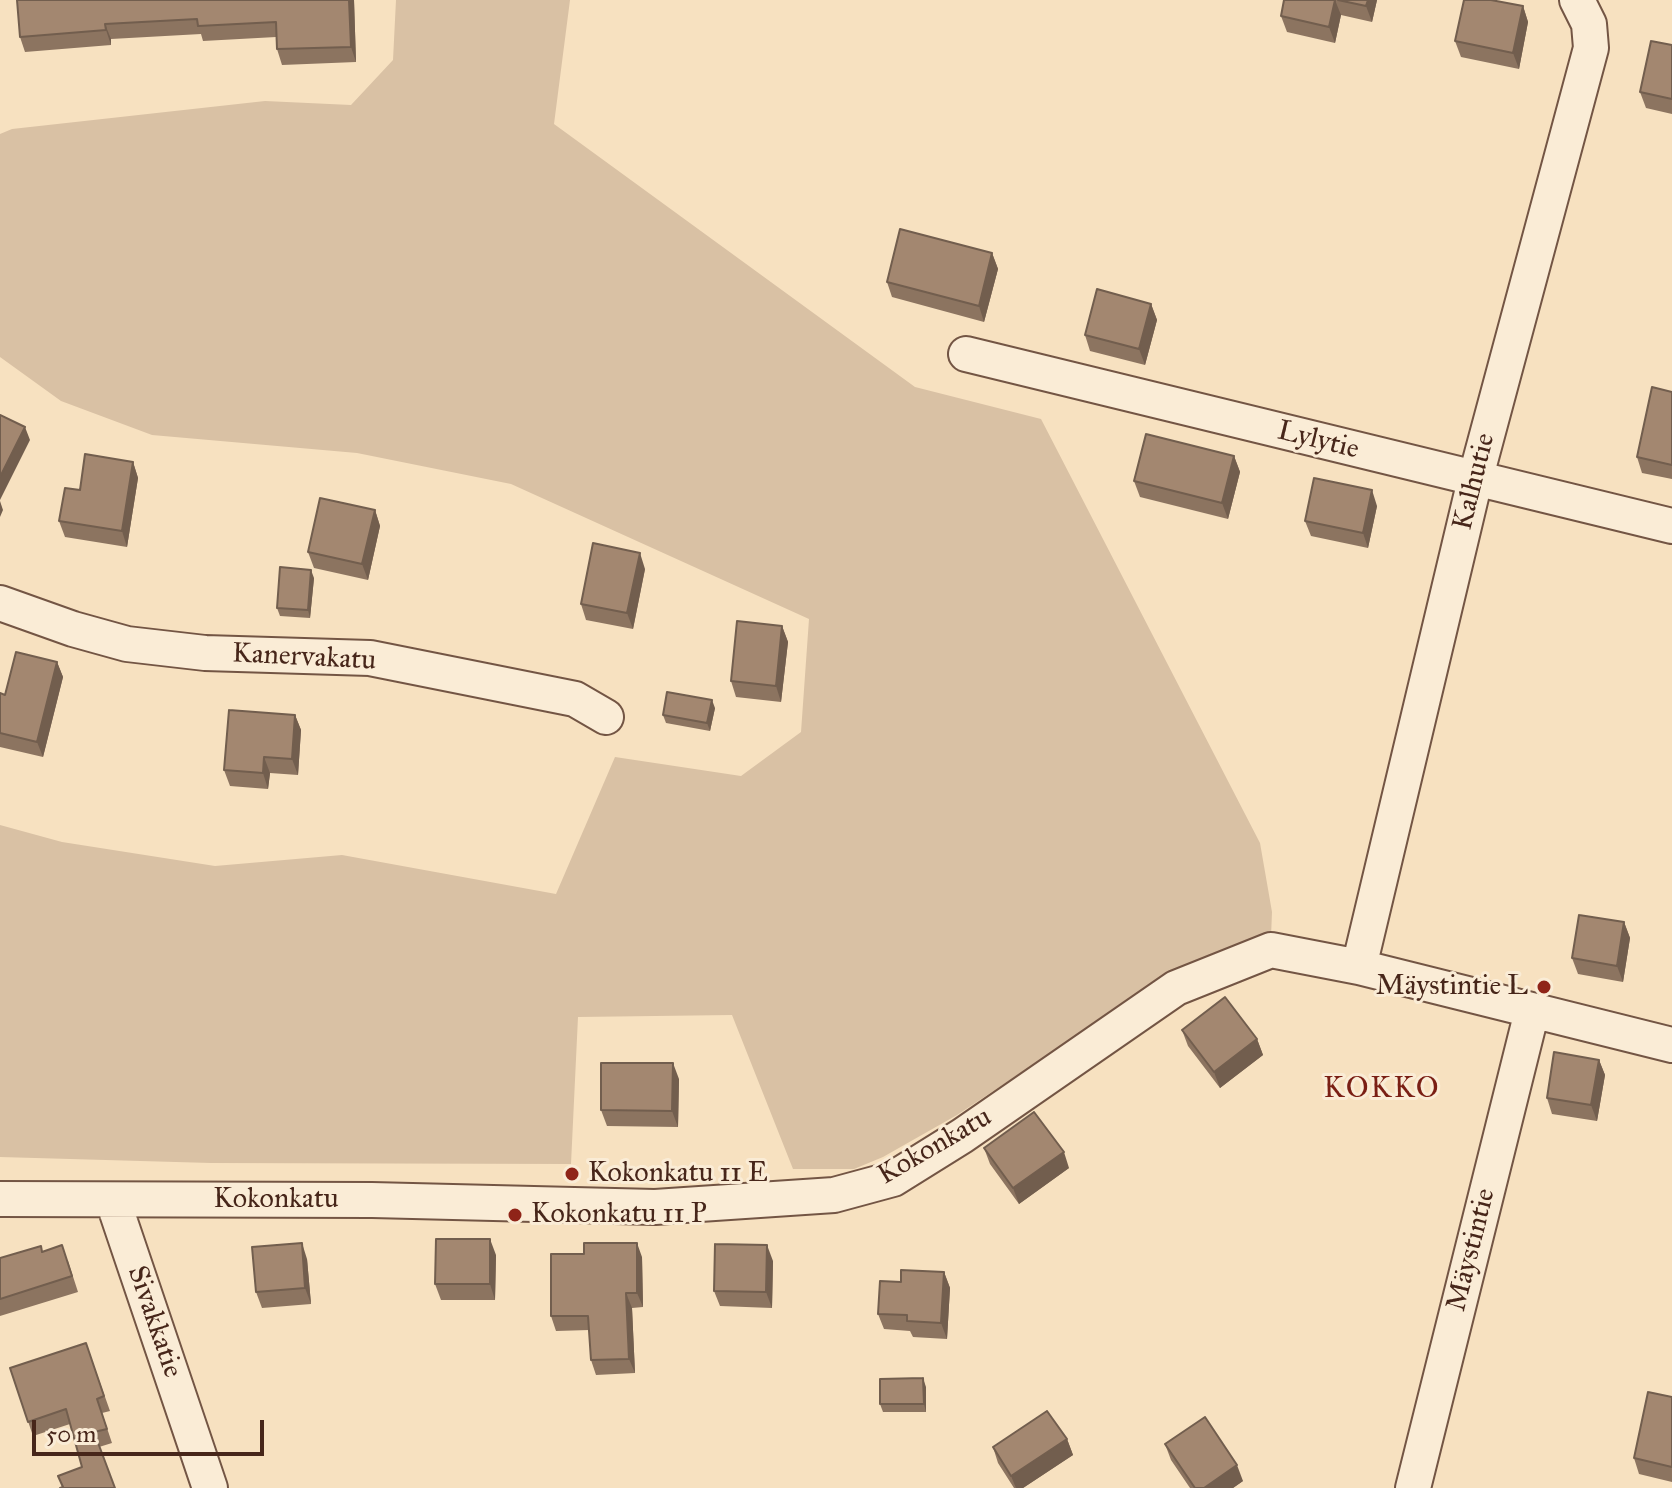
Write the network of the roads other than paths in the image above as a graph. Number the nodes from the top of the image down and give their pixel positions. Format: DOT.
graph roads {
  1 [pos="1578,1"];
  2 [pos="966,354"];
  3 [pos="1475,480"];
  4 [pos="1672,526"];
  5 [pos="0,603"];
  6 [pos="606,717"];
  7 [pos="1359,967"];
  8 [pos="1532,1011"];
  9 [pos="1672,1045"];
  10 [pos="0,1199"];
  11 [pos="113,1201"];
  12 [pos="210,1488"];
  13 [pos="1413,1488"];
  1 -- 3 [label="street, Kalhutie"];
  2 -- 3 [label="street, Lylytie"];
  3 -- 4 [label="street, Lylytie"];
  3 -- 7 [label="street, Kalhutie"];
  5 -- 6 [label="street, Kanervakatu"];
  7 -- 8 [label="street, Kokonkatu"];
  7 -- 11 [label="street, Kokonkatu"];
  8 -- 9 [label="street, Kokonkatu"];
  8 -- 13 [label="street, Mäystintie"];
  10 -- 11 [label="street, Kokonkatu"];
  11 -- 12 [label="street, Sivakkatie"];
}
